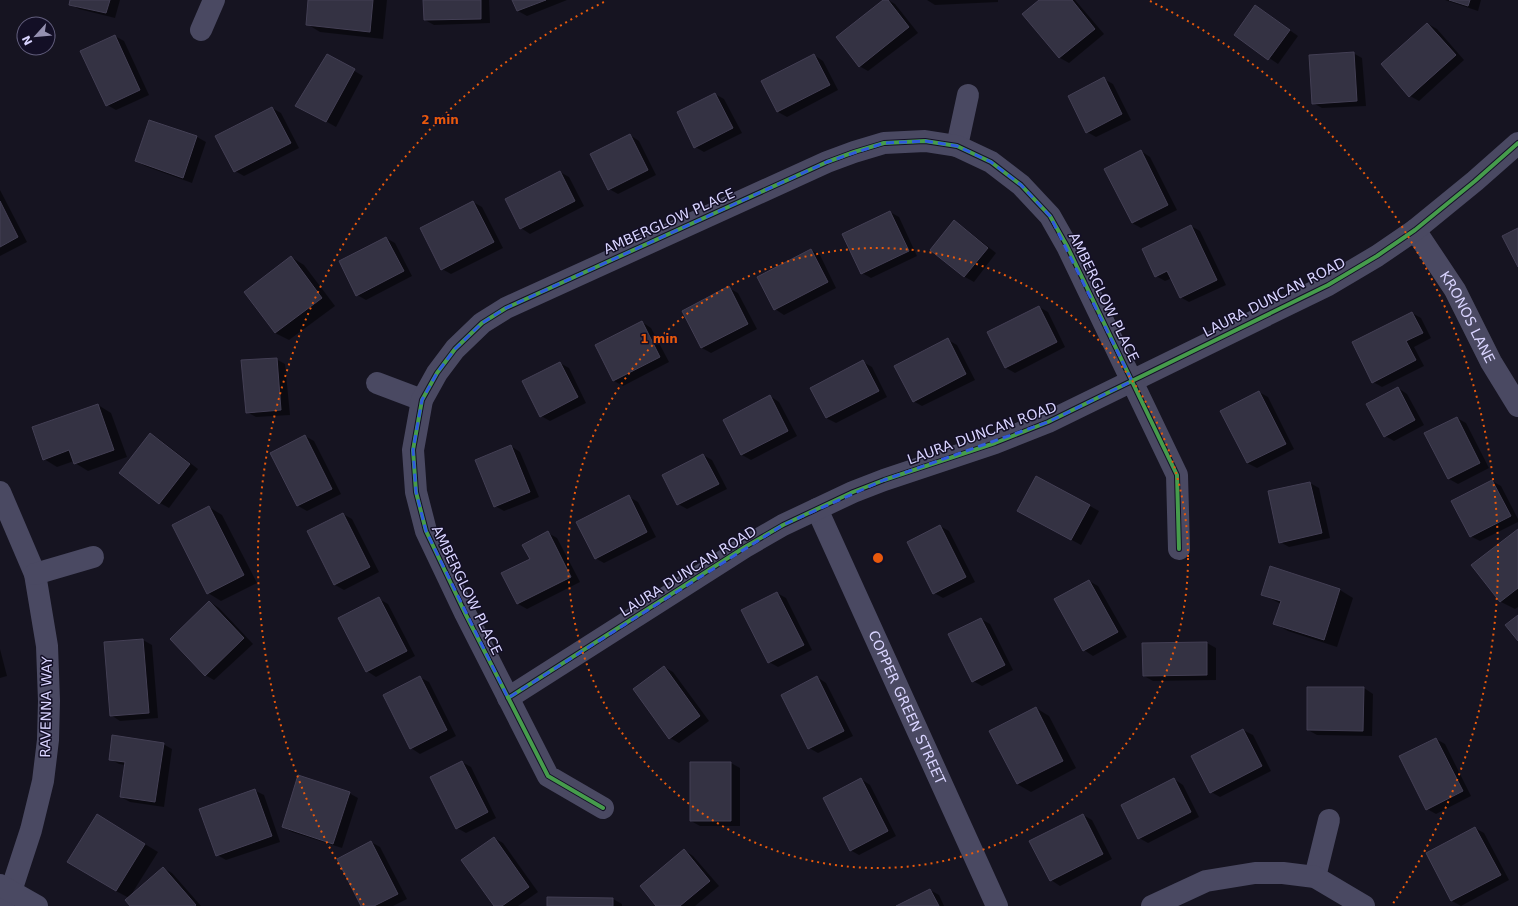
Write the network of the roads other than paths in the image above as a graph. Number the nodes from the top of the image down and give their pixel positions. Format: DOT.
graph roads {
  1 [pos="214,0"];
  2 [pos="201,30"];
  3 [pos="968,95"];
  4 [pos="1518,143"];
  5 [pos="957,146"];
  6 [pos="1415,230"];
  7 [pos="1132,381"];
  8 [pos="377,383"];
  9 [pos="422,400"];
  10 [pos="1518,406"];
  11 [pos="0,492"];
  12 [pos="817,509"];
  13 [pos="1179,549"];
  14 [pos="93,557"];
  15 [pos="35,574"];
  16 [pos="508,698"];
  17 [pos="603,808"];
  18 [pos="1329,820"];
  19 [pos="1315,877"];
  20 [pos="4,894"];
  21 [pos="37,906"];
  22 [pos="997,906"];
  23 [pos="1152,906"];
  24 [pos="1364,906"];
  1 -- 2 [label="street"];
  3 -- 5 [label="street"];
  4 -- 6 [label="street, LAURA DUNCAN ROAD"];
  5 -- 7 [label="street, AMBERGLOW PLACE"];
  5 -- 9 [label="street, AMBERGLOW PLACE"];
  6 -- 7 [label="street, LAURA DUNCAN ROAD"];
  6 -- 10 [label="street, KRONOS LANE"];
  7 -- 12 [label="street, LAURA DUNCAN ROAD"];
  7 -- 13 [label="street, AMBERGLOW PLACE"];
  8 -- 9 [label="street"];
  9 -- 16 [label="street, AMBERGLOW PLACE"];
  11 -- 15 [label="street, RAVENNA WAY"];
  12 -- 16 [label="street, LAURA DUNCAN ROAD"];
  12 -- 22 [label="street, COPPER GREEN STREET"];
  14 -- 15 [label="street"];
  15 -- 20 [label="street, RAVENNA WAY"];
  16 -- 17 [label="street, AMBERGLOW PLACE"];
  18 -- 19 [label="street"];
  19 -- 23 [label="street"];
  19 -- 24 [label="street"];
  20 -- 21 [label="street"];
}
